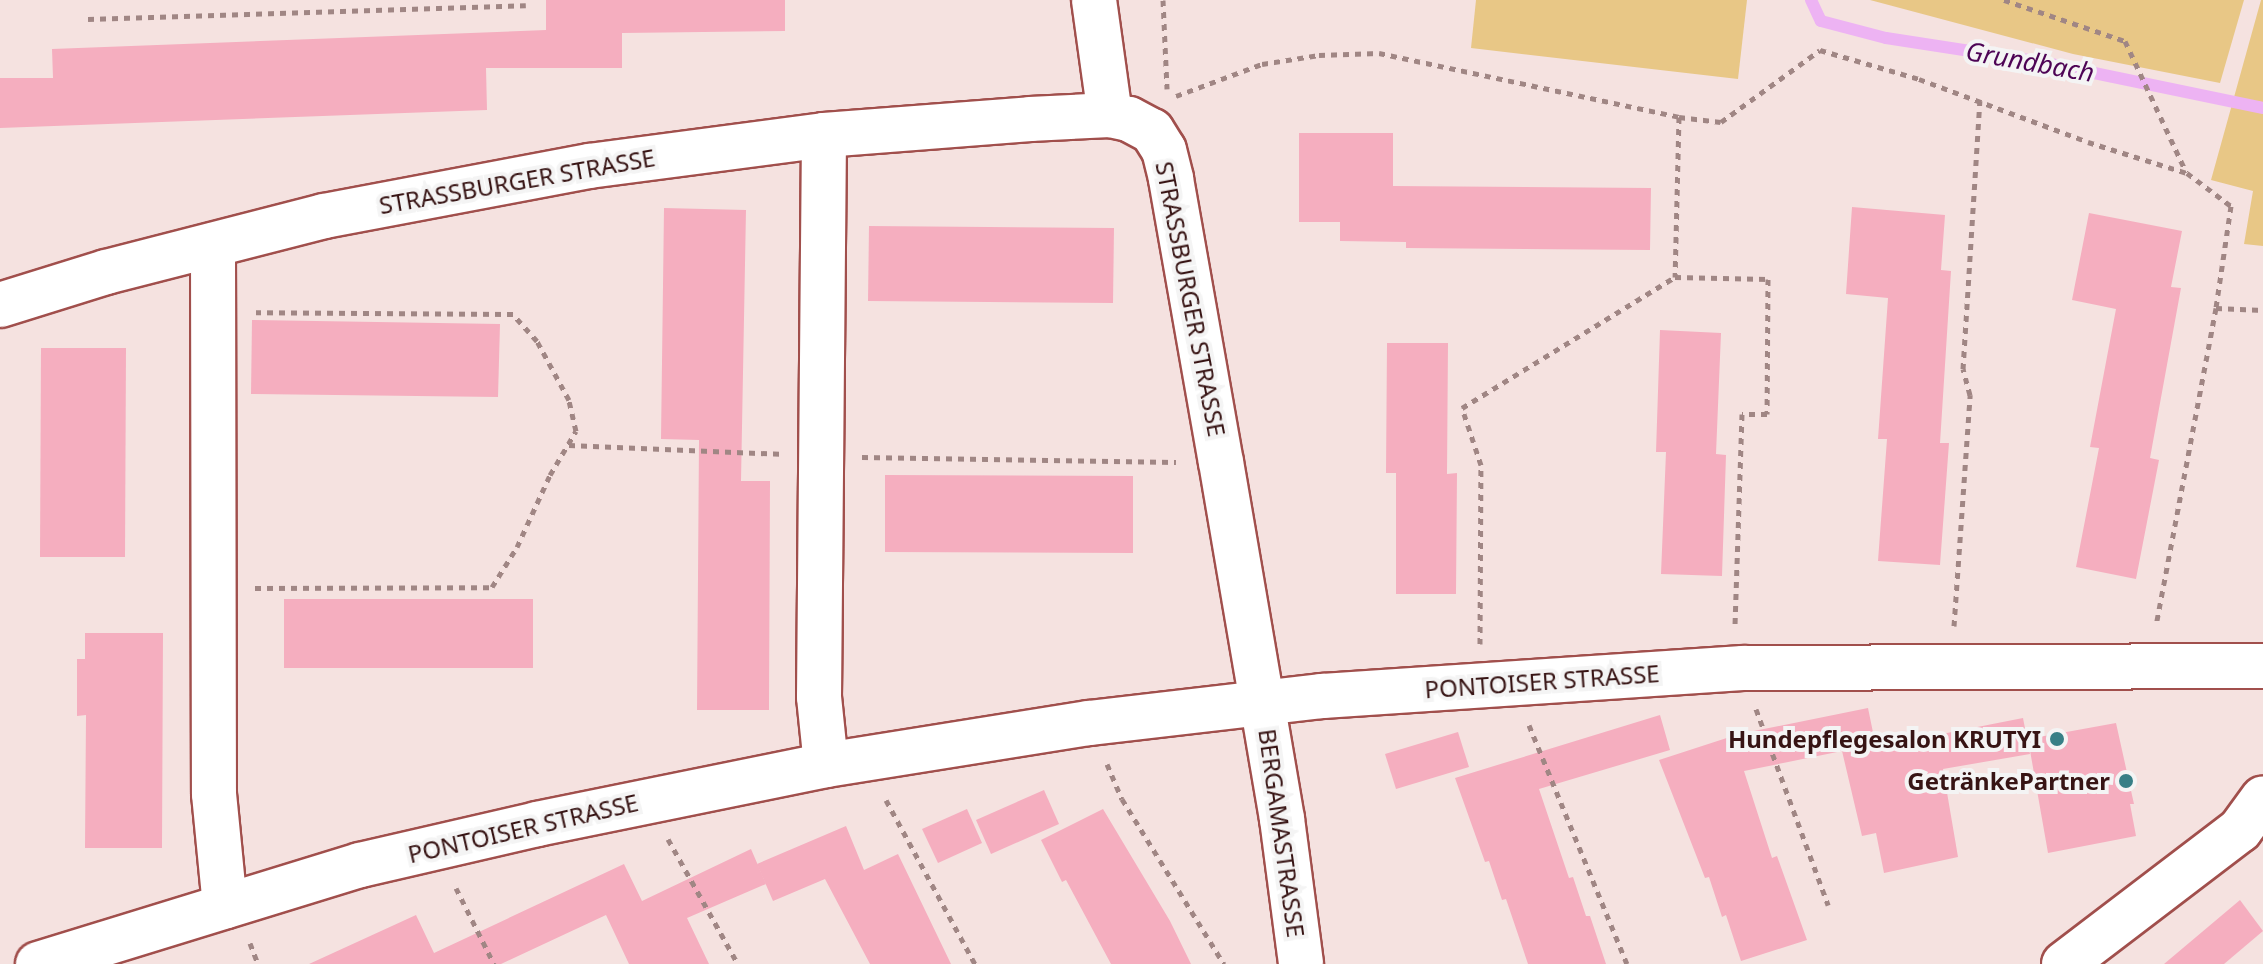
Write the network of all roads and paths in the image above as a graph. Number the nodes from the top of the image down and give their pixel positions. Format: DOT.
graph roads {
  1 [pos="1094,0"];
  2 [pos="1163,0"];
  3 [pos="2004,0"];
  4 [pos="2014,2"];
  5 [pos="526,5"];
  6 [pos="88,19"];
  7 [pos="1980,101"];
  8 [pos="1110,115"];
  9 [pos="1679,117"];
  10 [pos="824,135"];
  11 [pos="2187,173"];
  12 [pos="213,245"];
  13 [pos="1675,277"];
  14 [pos="0,305"];
  15 [pos="2216,308"];
  16 [pos="2263,310"];
  17 [pos="214,311"];
  18 [pos="569,445"];
  19 [pos="819,456"];
  20 [pos="1221,462"];
  21 [pos="214,588"];
  22 [pos="2148,665"];
  23 [pos="1951,666"];
  24 [pos="2263,666"];
  25 [pos="1743,668"];
  26 [pos="1496,684"];
  27 [pos="1262,702"];
  28 [pos="1089,723"];
  29 [pos="846,762"];
  30 [pos="2263,798"];
  31 [pos="646,799"];
  32 [pos="436,848"];
  33 [pos="1828,905"];
  34 [pos="225,906"];
  35 [pos="38,964"];
  36 [pos="494,964"];
  37 [pos="738,964"];
  38 [pos="975,964"];
  39 [pos="1224,964"];
  40 [pos="1301,964"];
  41 [pos="1627,964"];
  42 [pos="2064,964"];
  1 -- 8 [label="street"];
  2 -- 9 [label="path"];
  3 -- 4 [label="path"];
  4 -- 11 [label="path"];
  5 -- 6 [label="path"];
  7 -- 9 [label="path"];
  7 -- 11 [label="path"];
  7 -- 23 [label="path"];
  8 -- 10 [label="street, STRASSBURGER STRASSE"];
  8 -- 20 [label="street, STRASSBURGER STRASSE"];
  9 -- 13 [label="path"];
  10 -- 12 [label="street, STRASSBURGER STRASSE"];
  10 -- 19 [label="street"];
  11 -- 15 [label="path"];
  12 -- 14 [label="street, STRASSBURGER STRASSE"];
  12 -- 17 [label="street"];
  13 -- 25 [label="path"];
  13 -- 26 [label="path"];
  15 -- 16 [label="path"];
  15 -- 22 [label="path"];
  17 -- 18 [label="path"];
  17 -- 21 [label="street"];
  18 -- 19 [label="path"];
  18 -- 21 [label="path"];
  19 -- 20 [label="path"];
  19 -- 29 [label="street"];
  20 -- 27 [label="street, STRASSBURGER STRASSE"];
  21 -- 34 [label="street"];
  22 -- 23 [label="street, PONTOISER STRASSE"];
  22 -- 24 [label="street, PONTOISER STRASSE"];
  23 -- 25 [label="street, PONTOISER STRASSE"];
  25 -- 26 [label="street, PONTOISER STRASSE"];
  25 -- 33 [label="path"];
  26 -- 27 [label="street, PONTOISER STRASSE"];
  26 -- 41 [label="path"];
  27 -- 28 [label="street, PONTOISER STRASSE"];
  27 -- 40 [label="street, BERGAMASTRASSE"];
  28 -- 29 [label="street, PONTOISER STRASSE"];
  28 -- 39 [label="path"];
  29 -- 31 [label="street, PONTOISER STRASSE"];
  29 -- 38 [label="path"];
  30 -- 42 [label="street"];
  31 -- 32 [label="street, PONTOISER STRASSE"];
  31 -- 37 [label="path"];
  32 -- 34 [label="street, PONTOISER STRASSE"];
  32 -- 36 [label="path"];
  34 -- 35 [label="street, PONTOISER STRASSE"];
}
